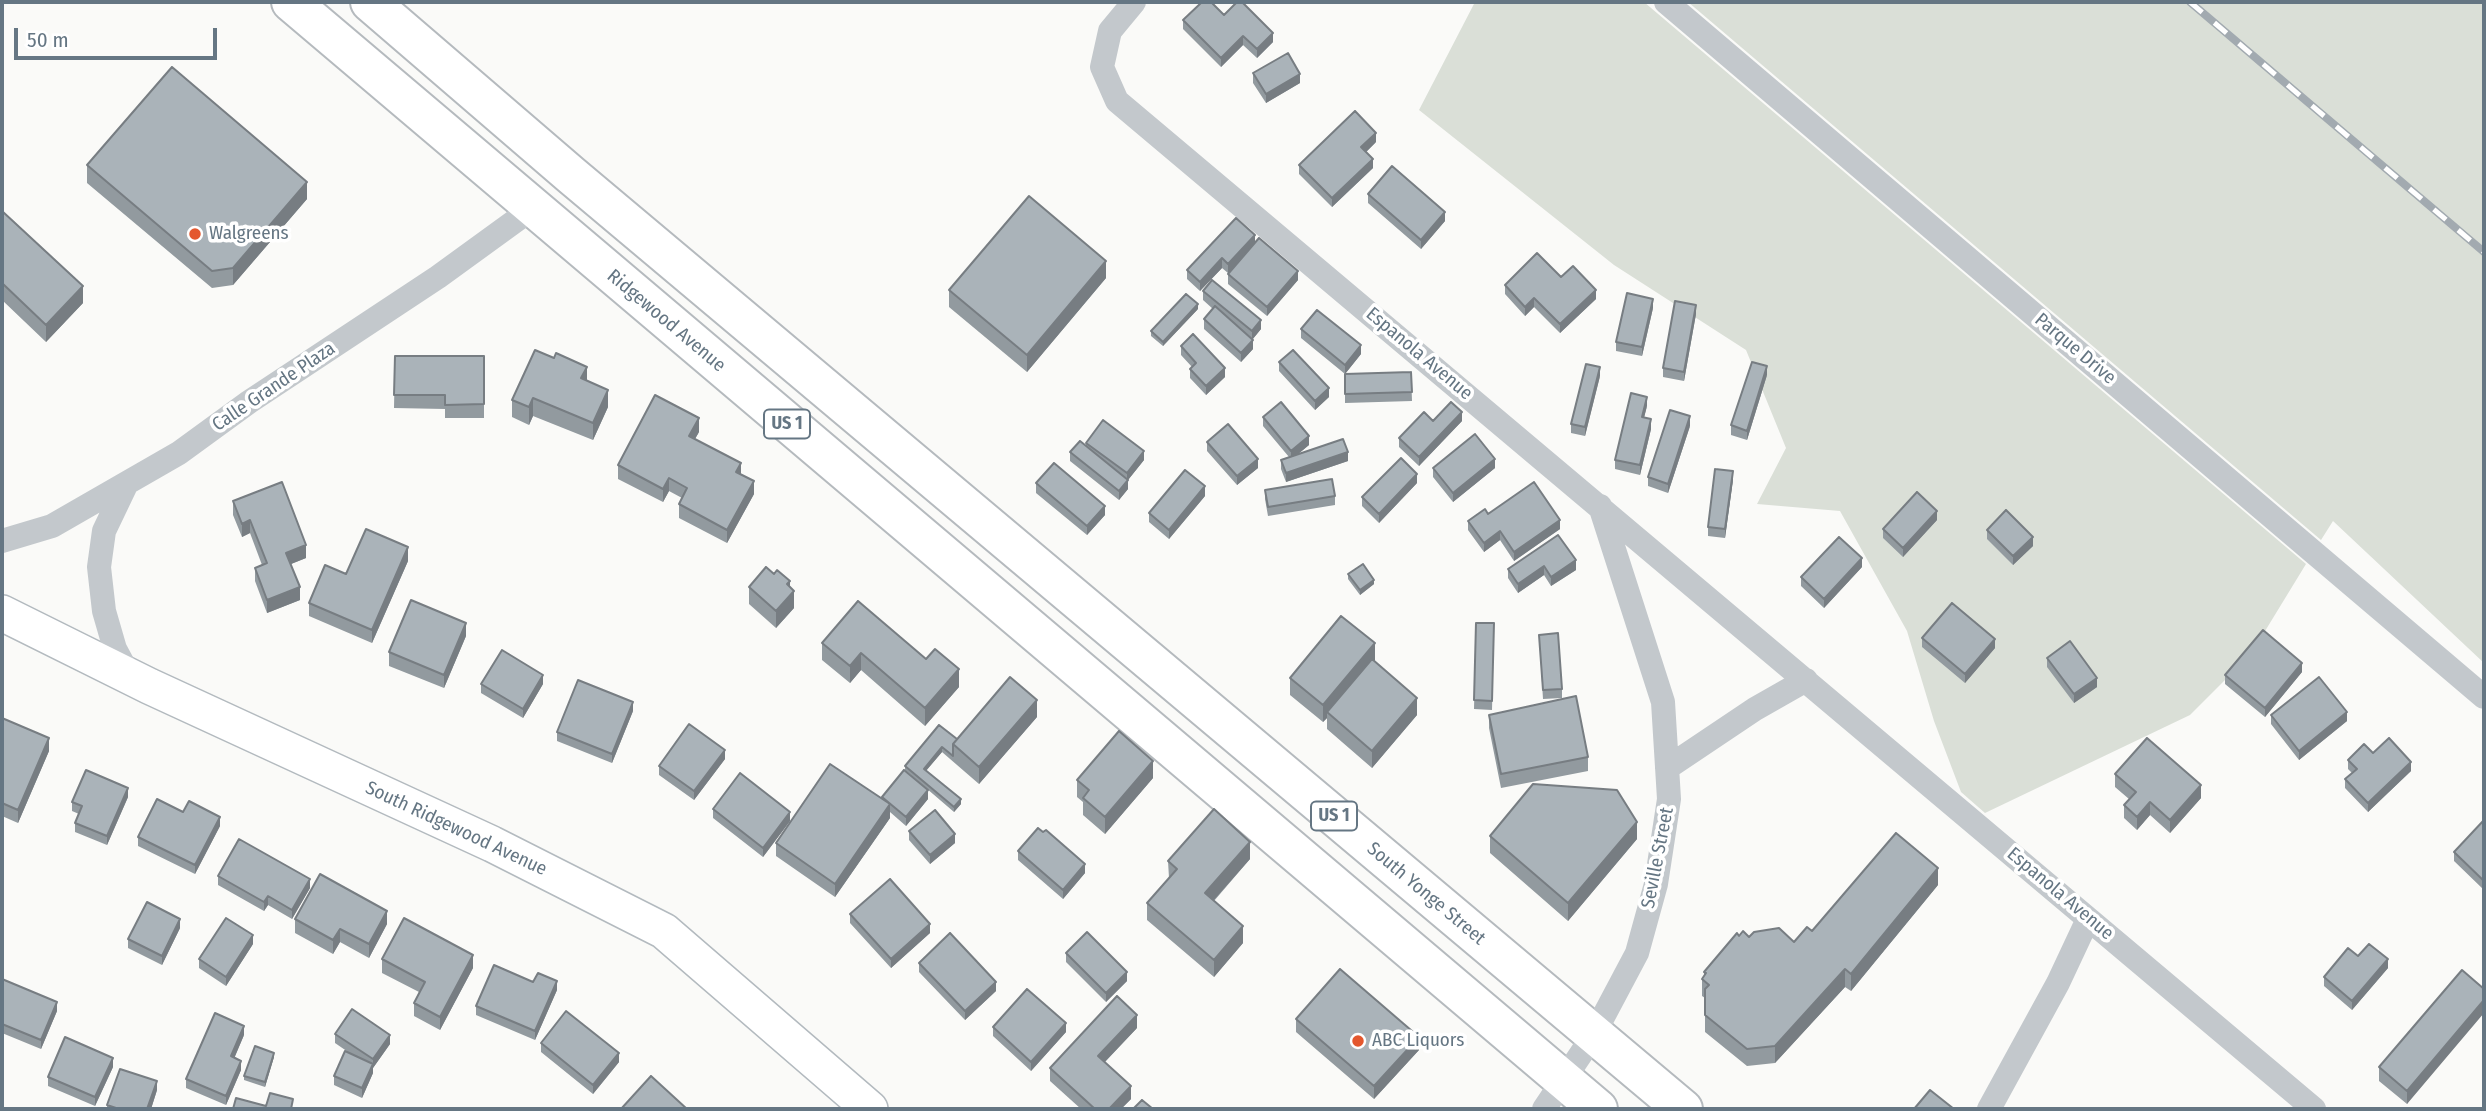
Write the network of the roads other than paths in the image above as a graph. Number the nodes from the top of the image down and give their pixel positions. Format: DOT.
graph roads {
  1 [pos="291,2"];
  2 [pos="370,2"];
  3 [pos="1134,2"];
  4 [pos="1666,2"];
  5 [pos="533,208"];
  6 [pos="126,485"];
  7 [pos="870,494"];
  8 [pos="957,498"];
  9 [pos="1599,505"];
  10 [pos="2,541"];
  11 [pos="2,613"];
  12 [pos="130,677"];
  13 [pos="1806,680"];
  14 [pos="2484,697"];
  15 [pos="1667,768"];
  16 [pos="2088,919"];
  17 [pos="1593,1036"];
  18 [pos="1553,1095"];
  19 [pos="870,1109"];
  20 [pos="1598,1109"];
  21 [pos="1683,1109"];
  22 [pos="1989,1109"];
  23 [pos="2314,1109"];
  1 -- 5 [label="main road, Ridgewood Avenue / US 1"];
  2 -- 8 [label="main road, US 1"];
  3 -- 9 [label="street, Espanola Avenue"];
  4 -- 14 [label="street, Parque Drive"];
  5 -- 6 [label="street, Calle Grande Plaza"];
  5 -- 7 [label="main road, Ridgewood Avenue / US 1"];
  6 -- 10 [label="street, Calle Grande Plaza"];
  6 -- 12 [label="street"];
  7 -- 8 [label="main road"];
  7 -- 18 [label="main road, Ridgewood Avenue / US 1"];
  8 -- 17 [label="main road, South Yonge Street / US 1"];
  9 -- 13 [label="street, Espanola Avenue"];
  9 -- 15 [label="street, Seville Street"];
  11 -- 12 [label="street, South Ridgewood Avenue"];
  12 -- 19 [label="street, South Ridgewood Avenue"];
  13 -- 15 [label="street"];
  13 -- 16 [label="street, Espanola Avenue"];
  15 -- 17 [label="street, Seville Street"];
  16 -- 22 [label="street"];
  16 -- 23 [label="street, Espanola Avenue"];
  17 -- 18 [label="street, Seville Street"];
  17 -- 21 [label="main road, South Yonge Street / US 1"];
  18 -- 20 [label="main road, US 1"];
}
